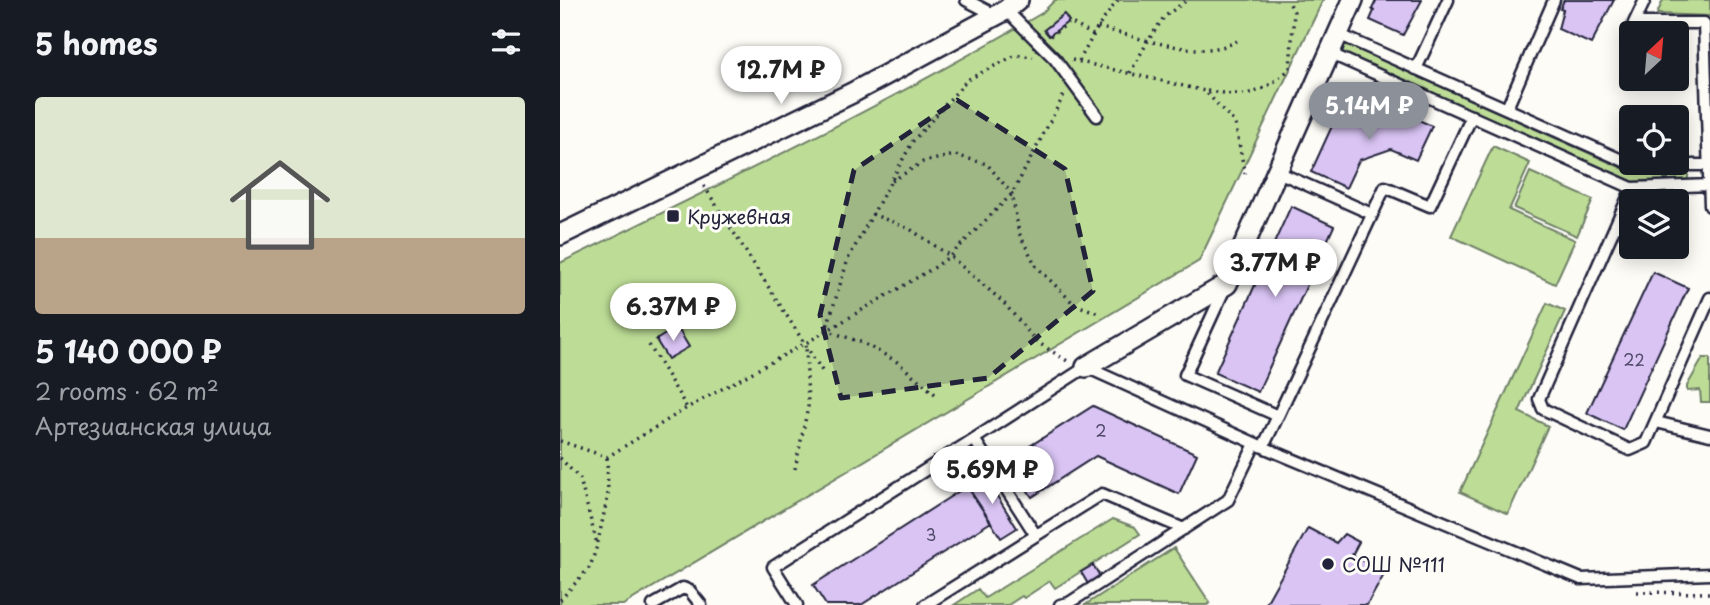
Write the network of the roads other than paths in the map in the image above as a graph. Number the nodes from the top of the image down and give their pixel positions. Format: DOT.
graph roads {
  1 [pos="966,0"];
  2 [pos="1353,0"];
  3 [pos="1448,0"];
  4 [pos="1554,0"];
  5 [pos="1645,0"];
  6 [pos="1006,8"];
  7 [pos="1338,34"];
  8 [pos="1707,48"];
  9 [pos="1329,54"];
  10 [pos="1416,69"];
  11 [pos="1507,108"];
  12 [pos="1097,116"];
  13 [pos="1472,116"];
  14 [pos="1709,164"];
  15 [pos="1278,172"];
  16 [pos="1710,185"];
  17 [pos="1632,188"];
  18 [pos="1710,206"];
  19 [pos="1372,214"];
  20 [pos="560,235"];
  21 [pos="1227,284"];
  22 [pos="1710,298"];
  23 [pos="1084,368"];
  24 [pos="1278,416"];
  25 [pos="1656,422"];
  26 [pos="1710,435"];
  27 [pos="974,439"];
  28 [pos="1259,445"];
  29 [pos="956,450"];
  30 [pos="975,480"];
  31 [pos="1184,529"];
  32 [pos="1035,534"];
  33 [pos="1710,574"];
  34 [pos="653,605"];
  35 [pos="701,605"];
  36 [pos="797,605"];
  37 [pos="925,605"];
  38 [pos="1060,605"];
  1 -- 6 [label="lane"];
  2 -- 7 [label="street"];
  3 -- 10 [label="lane"];
  4 -- 11 [label="lane"];
  5 -- 8 [label="lane"];
  6 -- 12 [label="lane"];
  6 -- 20 [label="street"];
  7 -- 9 [label="street"];
  7 -- 10 [label="lane"];
  8 -- 14 [label="lane"];
  9 -- 13 [label="lane"];
  9 -- 15 [label="street"];
  10 -- 11 [label="lane"];
  11 -- 14 [label="lane"];
  13 -- 17 [label="lane"];
  13 -- 19 [label="lane"];
  14 -- 16 [label="lane"];
  15 -- 19 [label="lane"];
  15 -- 21 [label="street"];
  16 -- 17 [label="lane"];
  16 -- 18 [label="lane"];
  17 -- 25 [label="lane"];
  19 -- 24 [label="lane"];
  21 -- 23 [label="street"];
  21 -- 24 [label="lane"];
  22 -- 25 [label="lane"];
  23 -- 27 [label="lane"];
  23 -- 28 [label="lane"];
  24 -- 28 [label="lane"];
  25 -- 26 [label="lane"];
  27 -- 29 [label="lane"];
  27 -- 32 [label="lane"];
  28 -- 31 [label="lane"];
  28 -- 33 [label="lane"];
  29 -- 30 [label="lane"];
  29 -- 36 [label="lane"];
  31 -- 32 [label="lane"];
  31 -- 38 [label="lane"];
  32 -- 37 [label="lane"];
  34 -- 35 [label="lane"];
}
